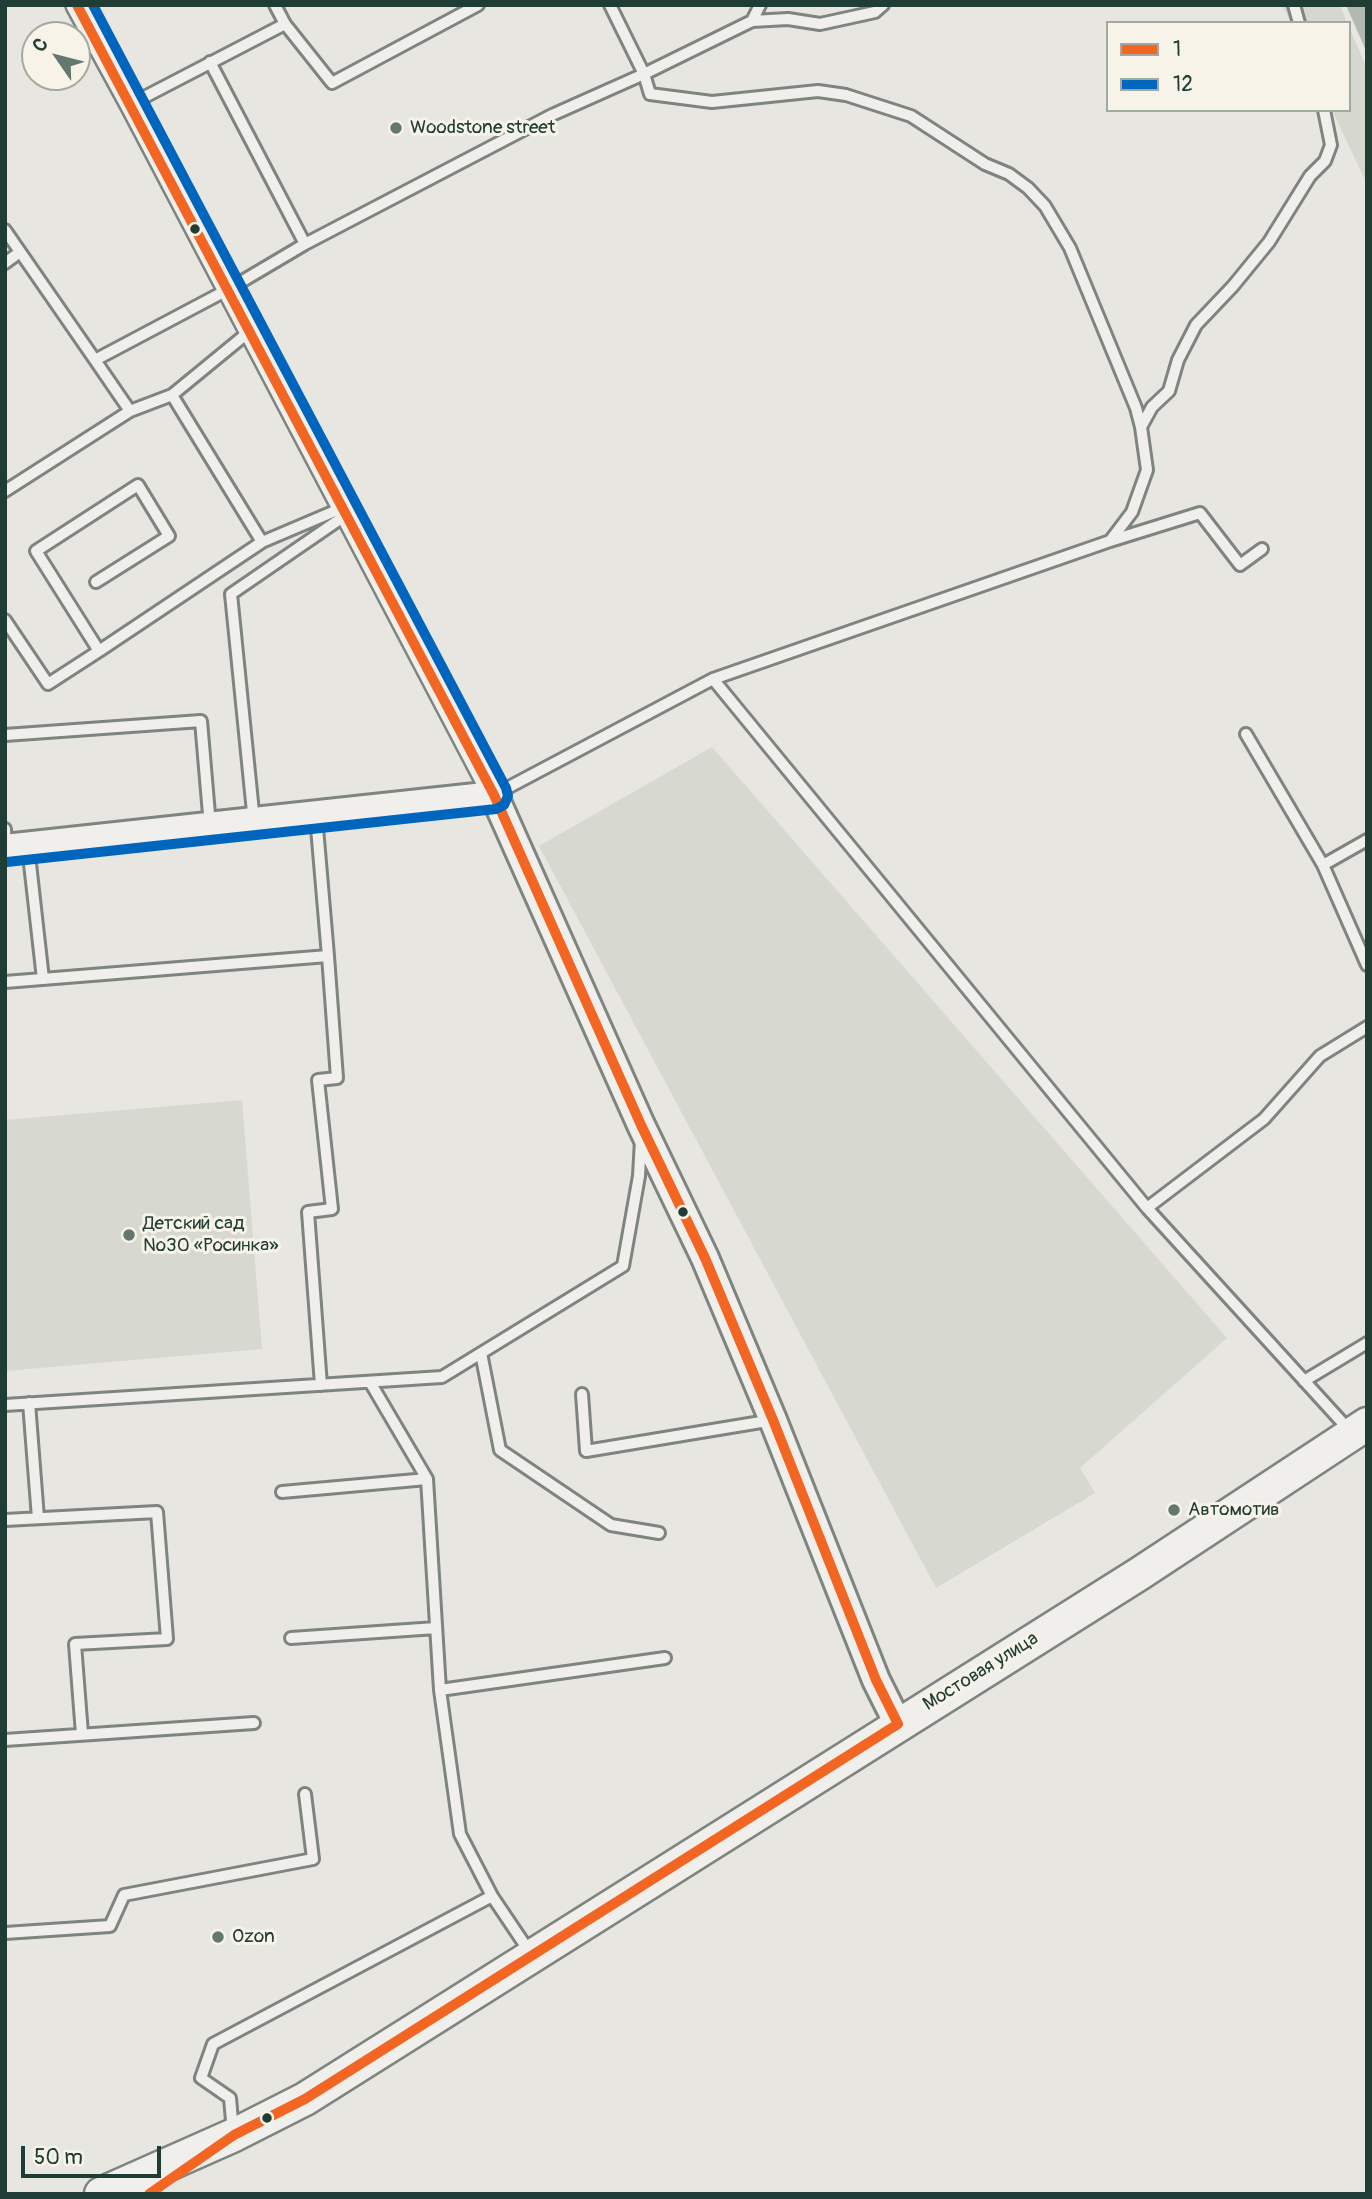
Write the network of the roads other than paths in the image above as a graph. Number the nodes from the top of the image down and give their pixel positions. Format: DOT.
graph roads {
  1 [pos="77,5"];
  2 [pos="275,5"];
  3 [pos="478,5"];
  4 [pos="610,5"];
  5 [pos="760,5"];
  6 [pos="883,5"];
  7 [pos="752,21"];
  8 [pos="285,24"];
  9 [pos="210,62"];
  10 [pos="644,74"];
  11 [pos="131,104"];
  12 [pos="1324,112"];
  13 [pos="5,230"];
  14 [pos="305,244"];
  15 [pos="20,252"];
  16 [pos="5,263"];
  17 [pos="229,289"];
  18 [pos="250,331"];
  19 [pos="95,360"];
  20 [pos="172,395"];
  21 [pos="130,411"];
  22 [pos="1141,426"];
  23 [pos="5,491"];
  24 [pos="344,511"];
  25 [pos="1110,541"];
  26 [pos="262,542"];
  27 [pos="1262,549"];
  28 [pos="96,582"];
  29 [pos="5,620"];
  30 [pos="99,651"];
  31 [pos="713,679"];
  32 [pos="1246,734"];
  33 [pos="5,735"];
  34 [pos="494,795"];
  35 [pos="316,815"];
  36 [pos="254,822"];
  37 [pos="210,827"];
  38 [pos="5,829"];
  39 [pos="1367,840"];
  40 [pos="13,848"];
  41 [pos="1323,865"];
  42 [pos="328,956"];
  43 [pos="1367,965"];
  44 [pos="43,979"];
  45 [pos="5,982"];
  46 [pos="1367,1027"];
  47 [pos="641,1125"];
  48 [pos="1147,1208"];
  49 [pos="1367,1343"];
  50 [pos="481,1353"];
  51 [pos="1304,1381"];
  52 [pos="370,1382"];
  53 [pos="321,1385"];
  54 [pos="582,1394"];
  55 [pos="29,1403"];
  56 [pos="5,1405"];
  57 [pos="773,1420"];
  58 [pos="1359,1428"];
  59 [pos="428,1479"];
  60 [pos="282,1492"];
  61 [pos="38,1518"];
  62 [pos="5,1520"];
  63 [pos="659,1533"];
  64 [pos="436,1628"];
  65 [pos="291,1638"];
  66 [pos="665,1658"];
  67 [pos="440,1690"];
  68 [pos="254,1723"];
  69 [pos="898,1724"];
  70 [pos="82,1734"];
  71 [pos="5,1740"];
  72 [pos="305,1794"];
  73 [pos="492,1896"];
  74 [pos="5,1933"];
  75 [pos="532,1956"];
  76 [pos="233,2135"];
  77 [pos="101,2194"];
  78 [pos="149,2194"];
  1 -- 11 [label="street"];
  2 -- 8 [label="lane"];
  3 -- 8 [label="lane"];
  4 -- 10 [label="lane"];
  5 -- 7 [label="lane"];
  6 -- 7 [label="lane"];
  7 -- 10 [label="lane"];
  8 -- 9 [label="lane"];
  9 -- 11 [label="lane"];
  9 -- 14 [label="lane"];
  10 -- 14 [label="lane"];
  10 -- 22 [label="lane"];
  11 -- 17 [label="street"];
  12 -- 22 [label="lane"];
  13 -- 15 [label="lane"];
  14 -- 17 [label="lane"];
  15 -- 16 [label="lane"];
  15 -- 19 [label="lane"];
  17 -- 18 [label="street"];
  17 -- 19 [label="lane"];
  18 -- 20 [label="lane"];
  18 -- 24 [label="street"];
  19 -- 21 [label="lane"];
  20 -- 21 [label="lane"];
  20 -- 26 [label="lane"];
  21 -- 23 [label="lane"];
  22 -- 25 [label="lane"];
  24 -- 26 [label="lane"];
  24 -- 34 [label="street"];
  24 -- 36 [label="lane"];
  25 -- 27 [label="lane"];
  25 -- 31 [label="lane"];
  26 -- 30 [label="lane"];
  28 -- 30 [label="lane"];
  29 -- 30 [label="lane"];
  31 -- 34 [label="lane"];
  31 -- 48 [label="lane"];
  32 -- 41 [label="lane"];
  33 -- 37 [label="lane"];
  34 -- 35 [label="street"];
  34 -- 47 [label="street"];
  35 -- 36 [label="street"];
  35 -- 42 [label="lane"];
  36 -- 37 [label="street"];
  37 -- 40 [label="street"];
  38 -- 40 [label="lane"];
  39 -- 41 [label="lane"];
  40 -- 44 [label="lane"];
  41 -- 43 [label="lane"];
  42 -- 44 [label="lane"];
  42 -- 53 [label="lane"];
  44 -- 45 [label="lane"];
  46 -- 48 [label="lane"];
  47 -- 50 [label="lane"];
  47 -- 57 [label="street"];
  48 -- 51 [label="lane"];
  49 -- 51 [label="lane"];
  50 -- 52 [label="lane"];
  50 -- 63 [label="lane"];
  51 -- 58 [label="lane"];
  52 -- 53 [label="lane"];
  52 -- 59 [label="lane"];
  53 -- 55 [label="lane"];
  54 -- 57 [label="lane"];
  55 -- 56 [label="lane"];
  55 -- 61 [label="lane"];
  57 -- 69 [label="street"];
  58 -- 69 [label="main road, Мостовая улица"];
  59 -- 60 [label="lane"];
  59 -- 64 [label="lane"];
  61 -- 62 [label="lane"];
  61 -- 70 [label="lane"];
  64 -- 65 [label="lane"];
  64 -- 67 [label="lane"];
  66 -- 67 [label="lane"];
  67 -- 73 [label="lane"];
  68 -- 70 [label="lane"];
  69 -- 75 [label="main road, Мостовая улица"];
  70 -- 71 [label="lane"];
  72 -- 74 [label="lane"];
  73 -- 75 [label="lane"];
  73 -- 76 [label="lane"];
  75 -- 76 [label="main road, Мостовая улица"];
  76 -- 77 [label="main road"];
  76 -- 78 [label="main road"];
}
